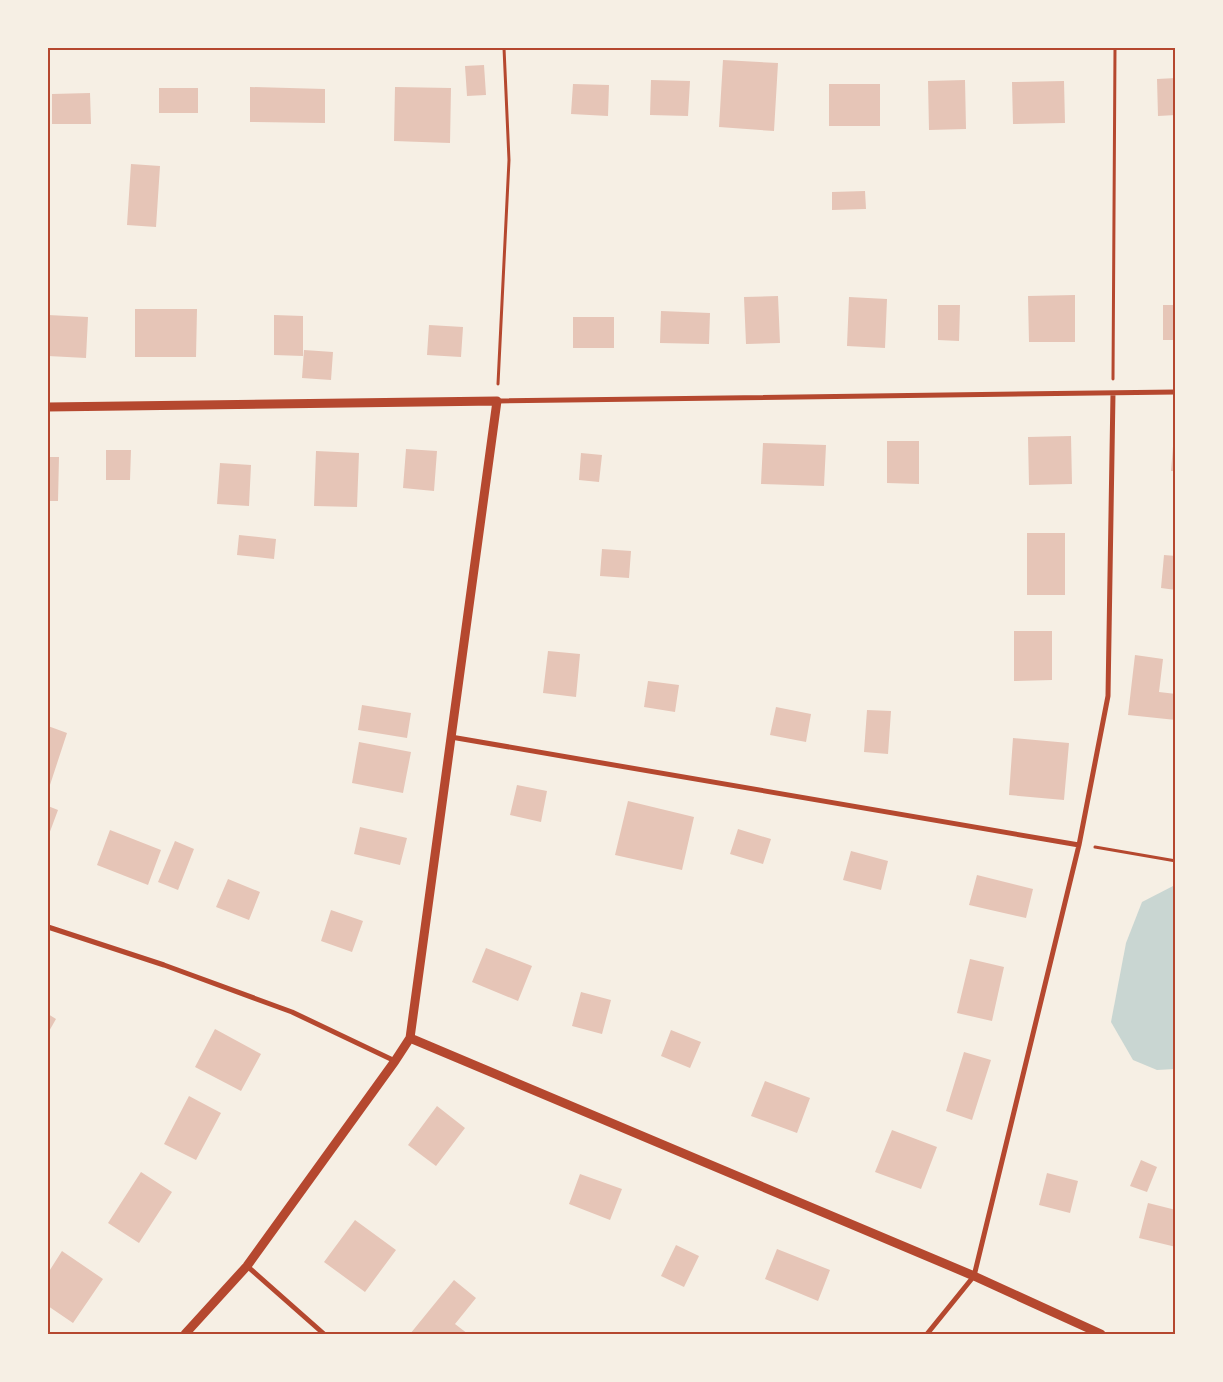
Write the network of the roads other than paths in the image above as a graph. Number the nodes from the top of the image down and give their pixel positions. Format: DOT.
graph roads {
  1 [pos="1176,392"];
  2 [pos="1113,393"];
  3 [pos="497,402"];
  4 [pos="48,407"];
  5 [pos="450,737"];
  6 [pos="1079,845"];
  7 [pos="48,927"];
  8 [pos="410,1038"];
  9 [pos="395,1061"];
  10 [pos="247,1266"];
  11 [pos="974,1276"];
  12 [pos="185,1334"];
  13 [pos="324,1334"];
  14 [pos="927,1334"];
  15 [pos="1101,1334"];
  1 -- 2 [label="street"];
  2 -- 3 [label="street"];
  2 -- 6 [label="street"];
  3 -- 4 [label="street"];
  3 -- 5 [label="street"];
  5 -- 6 [label="street"];
  5 -- 8 [label="street"];
  6 -- 11 [label="street"];
  7 -- 9 [label="street"];
  8 -- 9 [label="street"];
  8 -- 11 [label="street"];
  9 -- 10 [label="street"];
  10 -- 12 [label="street"];
  10 -- 13 [label="street"];
  11 -- 14 [label="street"];
  11 -- 15 [label="street"];
}
